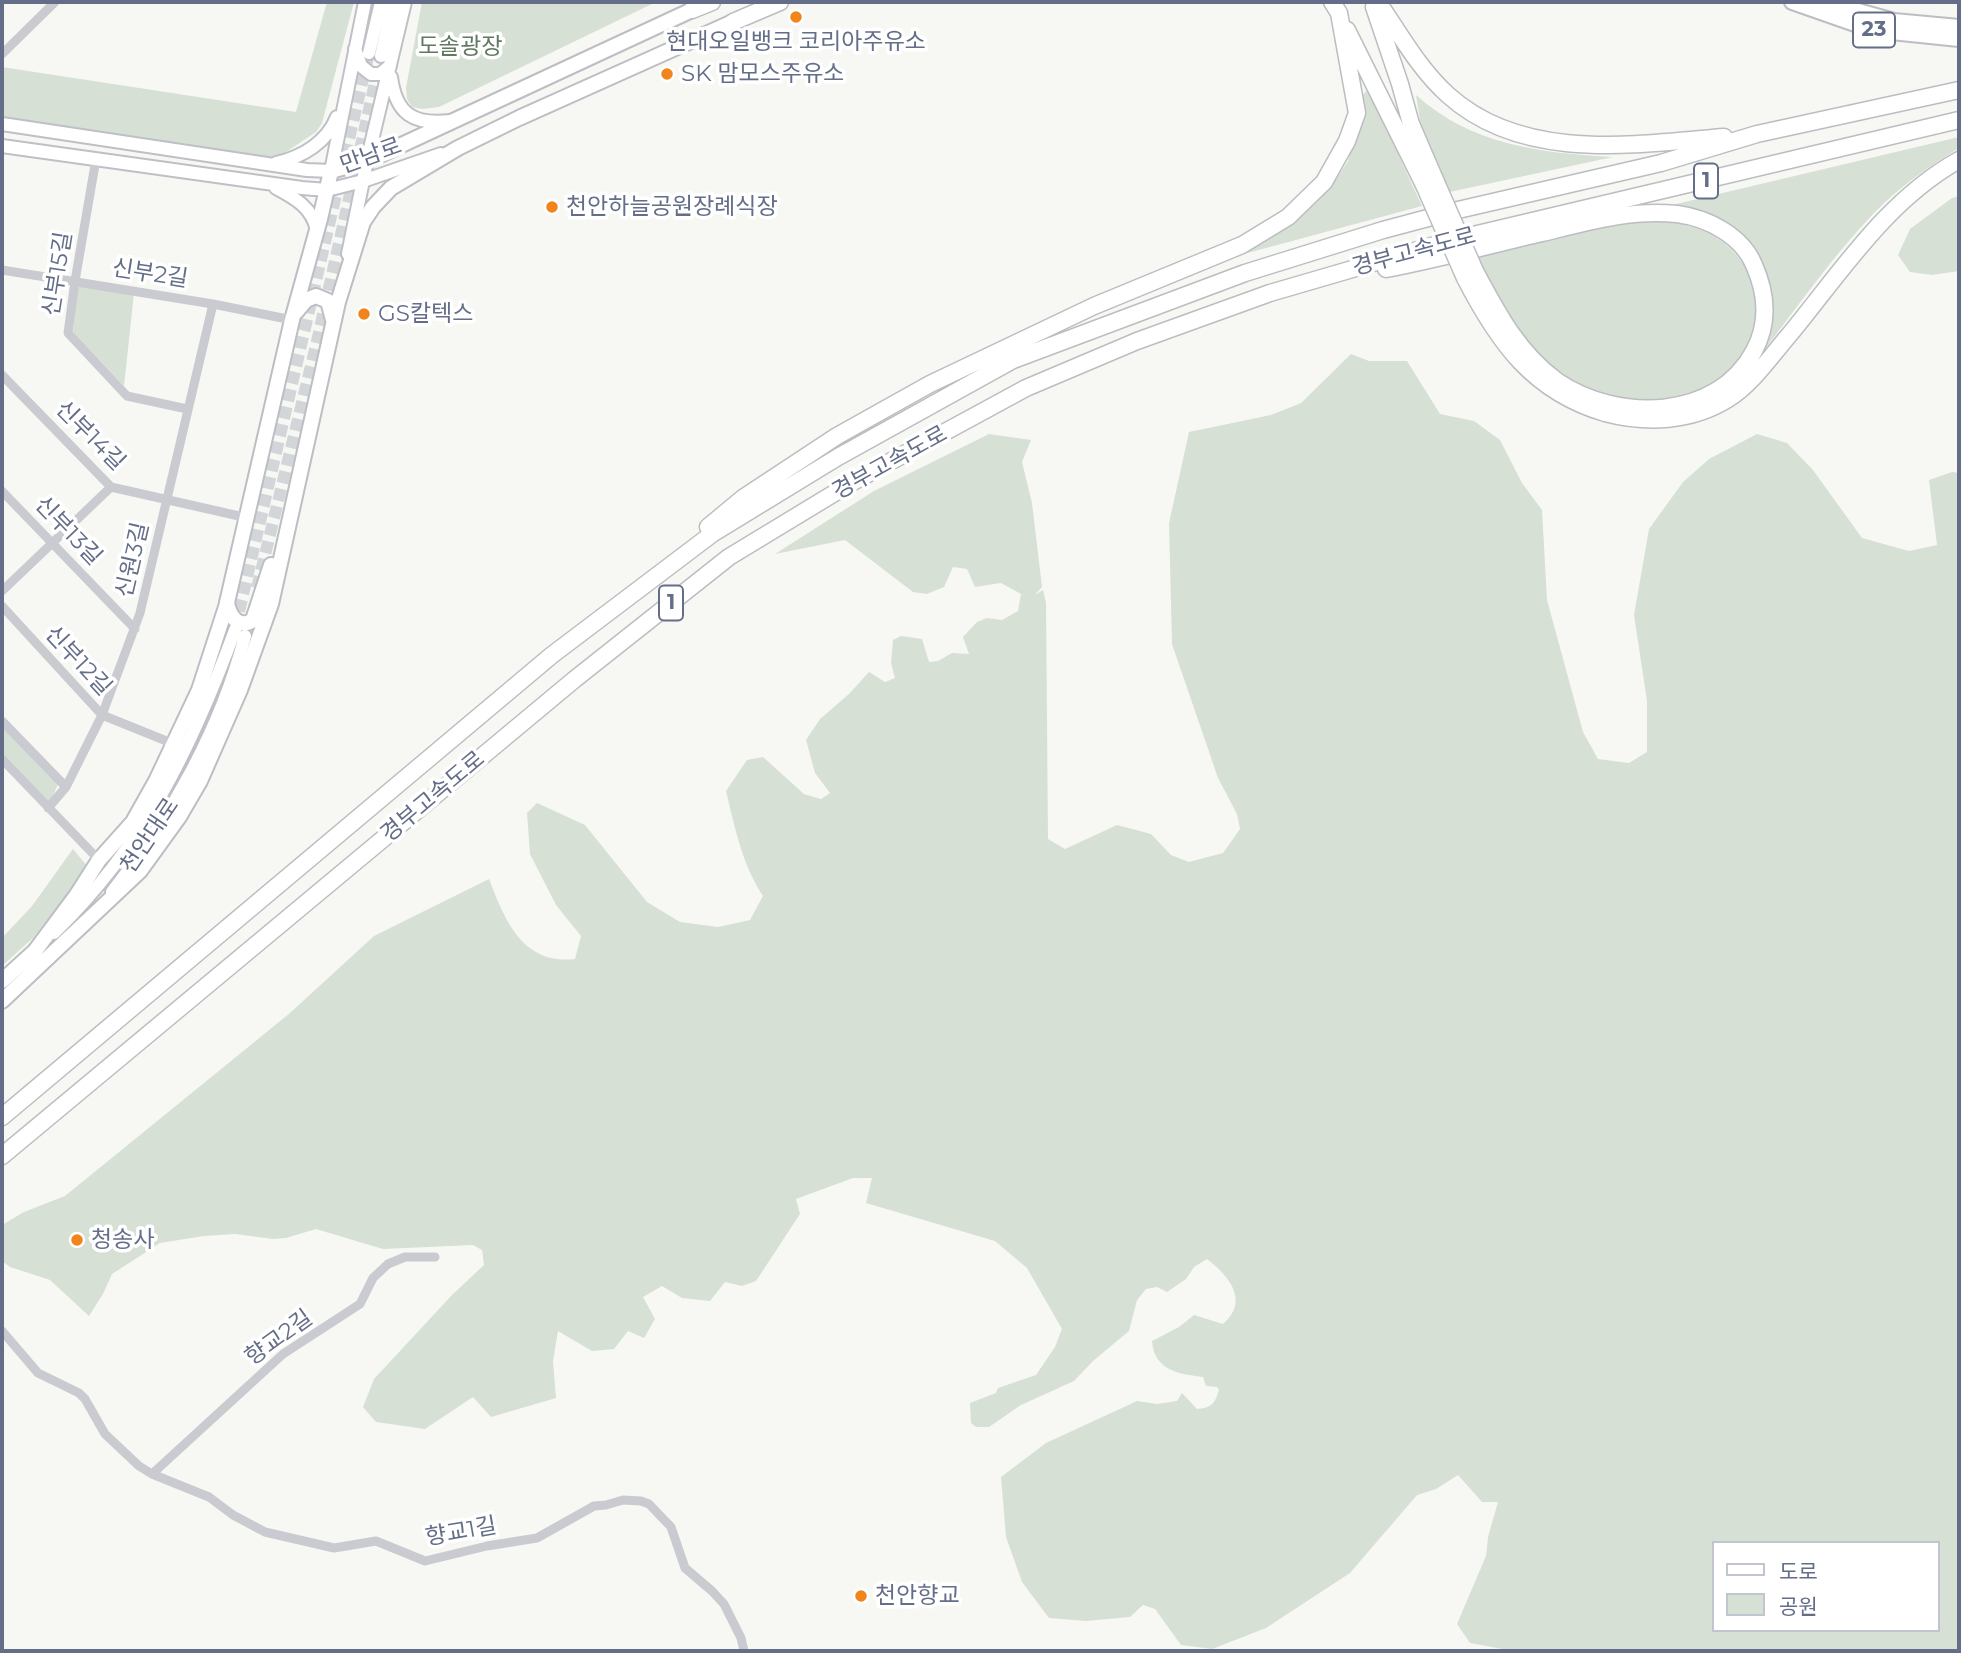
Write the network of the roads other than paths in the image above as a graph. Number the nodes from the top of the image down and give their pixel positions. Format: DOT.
graph roads {
  1 [pos="55,2"];
  2 [pos="365,2"];
  3 [pos="381,2"];
  4 [pos="393,2"];
  5 [pos="405,2"];
  6 [pos="769,2"];
  7 [pos="780,2"];
  8 [pos="1375,2"];
  9 [pos="1792,2"];
  10 [pos="1826,2"];
  11 [pos="705,4"];
  12 [pos="1335,5"];
  13 [pos="733,22"];
  14 [pos="1959,27"];
  15 [pos="1959,39"];
  16 [pos="355,46"];
  17 [pos="2,54"];
  18 [pos="390,66"];
  19 [pos="1959,90"];
  20 [pos="346,94"];
  21 [pos="458,119"];
  22 [pos="1959,120"];
  23 [pos="2,124"];
  24 [pos="1758,134"];
  25 [pos="2,146"];
  26 [pos="458,148"];
  27 [pos="96,159"];
  28 [pos="1959,160"];
  29 [pos="367,161"];
  30 [pos="269,164"];
  31 [pos="331,171"];
  32 [pos="363,181"];
  33 [pos="262,183"];
  34 [pos="1430,184"];
  35 [pos="327,190"];
  36 [pos="317,231"];
  37 [pos="2,270"];
  38 [pos="1470,275"];
  39 [pos="75,281"];
  40 [pos="1270,293"];
  41 [pos="338,302"];
  42 [pos="213,304"];
  43 [pos="292,320"];
  44 [pos="333,324"];
  45 [pos="3,379"];
  46 [pos="187,409"];
  47 [pos="299,477"];
  48 [pos="111,487"];
  49 [pos="2,491"];
  50 [pos="166,500"];
  51 [pos="248,518"];
  52 [pos="53,543"];
  53 [pos="2,591"];
  54 [pos="227,601"];
  55 [pos="2,606"];
  56 [pos="135,629"];
  57 [pos="552,654"];
  58 [pos="102,715"];
  59 [pos="2,721"];
  60 [pos="174,744"];
  61 [pos="2,760"];
  62 [pos="66,787"];
  63 [pos="48,808"];
  64 [pos="99,860"];
  65 [pos="70,939"];
  66 [pos="35,951"];
  67 [pos="2,981"];
  68 [pos="2,1001"];
  69 [pos="2,1117"];
  70 [pos="2,1156"];
  71 [pos="435,1256"];
  72 [pos="2,1331"];
  73 [pos="152,1474"];
  74 [pos="744,1651"];
  1 -- 17 [label="street"];
  2 -- 16 [label="main road"];
  3 -- 4 [label="main road"];
  5 -- 18 [label="main road"];
  6 -- 13 [label="highway, 만남로"];
  7 -- 13 [label="highway"];
  8 -- 24 [label="highway"];
  8 -- 34 [label="highway"];
  9 -- 15 [label="main road, 23"];
  10 -- 14 [label="main road, 23"];
  11 -- 21 [label="main road, 만남로"];
  12 -- 34 [label="highway"];
  12 -- 57 [label="highway"];
  13 -- 26 [label="main road, 만남로"];
  16 -- 18 [label="main road"];
  16 -- 20 [label="main road"];
  18 -- 21 [label="main road"];
  18 -- 29 [label="main road"];
  19 -- 24 [label="highway, 경부고속도로 / 1"];
  20 -- 30 [label="main road"];
  20 -- 31 [label="main road"];
  21 -- 29 [label="main road, 만남로"];
  22 -- 40 [label="highway, 경부고속도로 / 1"];
  23 -- 30 [label="main road, 만남로"];
  24 -- 57 [label="highway, 경부고속도로 / 1"];
  25 -- 27 [label="main road, 만남로"];
  26 -- 32 [label="main road, 만남로"];
  26 -- 41 [label="main road"];
  27 -- 33 [label="main road, 만남로"];
  27 -- 39 [label="street, 신부15길"];
  28 -- 38 [label="highway"];
  29 -- 31 [label="main road, 만남로"];
  29 -- 32 [label="main road"];
  30 -- 31 [label="main road, 만남로"];
  31 -- 35 [label="main road"];
  32 -- 35 [label="main road, 만남로"];
  32 -- 41 [label="main road"];
  33 -- 35 [label="main road, 만남로"];
  33 -- 36 [label="main road"];
  34 -- 38 [label="highway, bridge"];
  35 -- 36 [label="main road"];
  36 -- 43 [label="main road"];
  37 -- 39 [label="street, 신부2길"];
  38 -- 40 [label="highway"];
  39 -- 42 [label="street, 신부2길"];
  39 -- 46 [label="street, 신부15길"];
  40 -- 70 [label="highway, 경부고속도로 / 1"];
  41 -- 44 [label="main road"];
  42 -- 43 [label="street, 신부2길"];
  42 -- 46 [label="street, 신원3길"];
  43 -- 44 [label="main road"];
  43 -- 51 [label="main road"];
  44 -- 47 [label="main road"];
  45 -- 48 [label="street, 신부14길"];
  46 -- 50 [label="street, 신원3길"];
  47 -- 54 [label="main road"];
  47 -- 65 [label="main road"];
  48 -- 50 [label="street, 신부14길"];
  48 -- 52 [label="street"];
  49 -- 52 [label="street, 신부13길"];
  50 -- 51 [label="street, 신부14길"];
  50 -- 56 [label="street, 신원3길"];
  51 -- 54 [label="main road"];
  52 -- 53 [label="street"];
  52 -- 56 [label="street, 신부13길"];
  54 -- 60 [label="main road"];
  55 -- 58 [label="street, 신부12길"];
  56 -- 58 [label="street, 신원3길"];
  57 -- 69 [label="highway, 경부고속도로 / 1"];
  58 -- 60 [label="street, 신부12길"];
  58 -- 62 [label="street, 신원3길"];
  59 -- 62 [label="street"];
  60 -- 64 [label="main road"];
  61 -- 63 [label="street"];
  62 -- 63 [label="street, 신원3길"];
  63 -- 64 [label="street"];
  64 -- 66 [label="main road"];
  65 -- 66 [label="main road, 천안대로"];
  65 -- 68 [label="main road, 천안대로"];
  66 -- 67 [label="main road, 천안대로"];
  71 -- 73 [label="street, 향교2길"];
  72 -- 73 [label="street, 향교1길"];
  73 -- 74 [label="street, 향교1길"];
}
